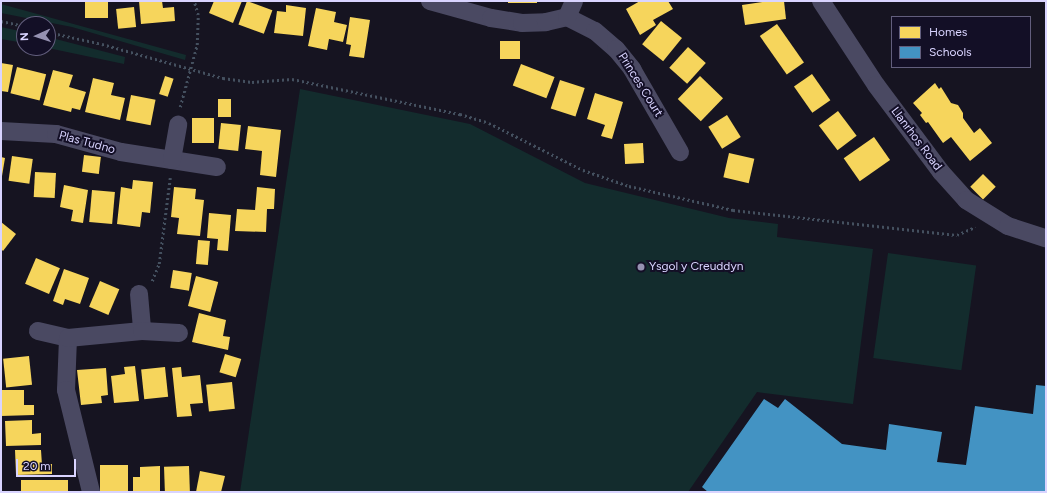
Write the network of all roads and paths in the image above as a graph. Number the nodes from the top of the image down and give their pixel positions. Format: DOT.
graph roads {
  1 [pos="194,1"];
  2 [pos="430,1"];
  3 [pos="821,1"];
  4 [pos="570,9"];
  5 [pos="1,21"];
  6 [pos="16,24"];
  7 [pos="56,34"];
  8 [pos="191,69"];
  9 [pos="178,126"];
  10 [pos="1,132"];
  11 [pos="680,152"];
  12 [pos="172,160"];
  13 [pos="217,167"];
  14 [pos="979,225"];
  15 [pos="1046,238"];
  16 [pos="139,294"];
  17 [pos="38,331"];
  18 [pos="142,331"];
  19 [pos="179,334"];
  20 [pos="68,338"];
  21 [pos="91,492"];
  1 -- 8 [label="path"];
  2 -- 4 [label="street"];
  3 -- 15 [label="street, Llanrhos Road"];
  4 -- 11 [label="street, Princes Court"];
  5 -- 6 [label="path"];
  7 -- 8 [label="path"];
  8 -- 9 [label="path"];
  8 -- 14 [label="path"];
  9 -- 12 [label="street"];
  10 -- 12 [label="street, Plas Tudno"];
  12 -- 13 [label="street, Plas Tudno"];
  12 -- 16 [label="path"];
  16 -- 18 [label="street"];
  17 -- 20 [label="street"];
  18 -- 19 [label="street"];
  18 -- 20 [label="street"];
  20 -- 21 [label="street"];
}
